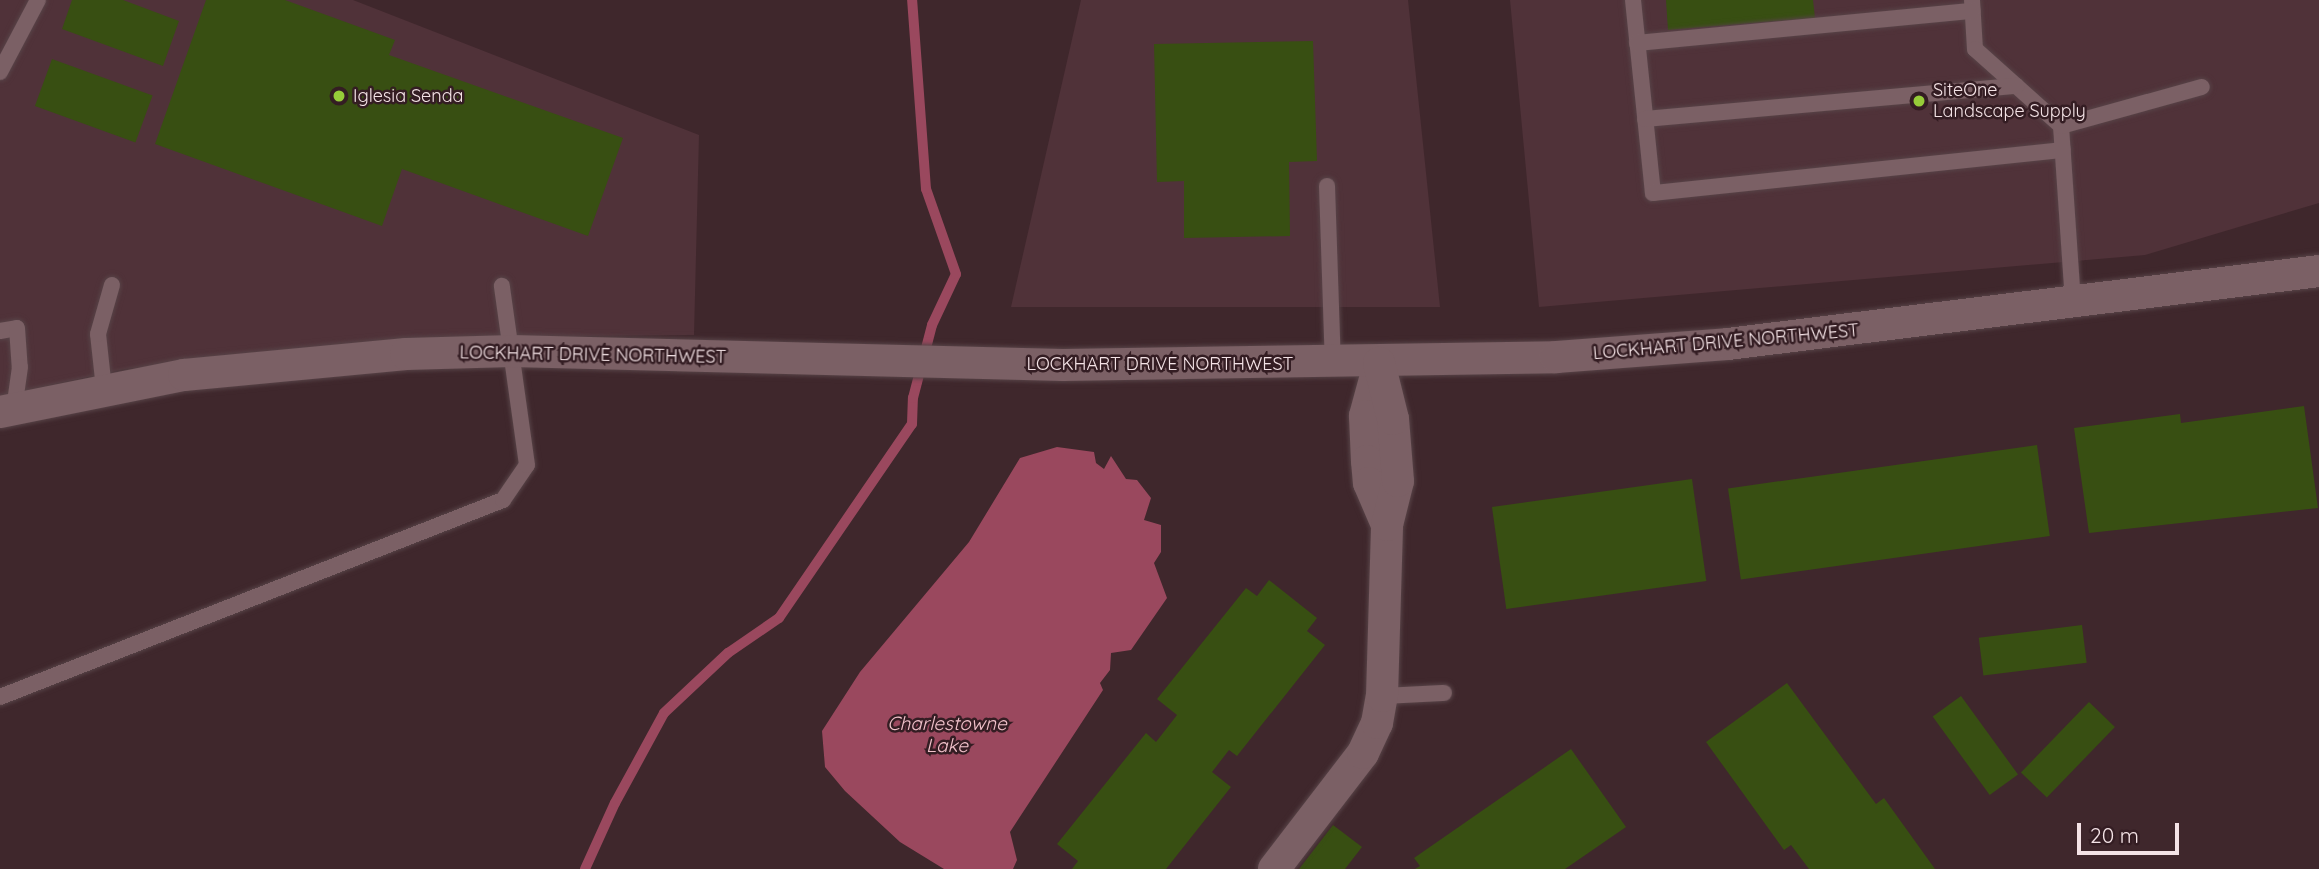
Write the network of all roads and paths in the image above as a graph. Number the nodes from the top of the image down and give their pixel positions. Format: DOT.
graph roads {
  1 [pos="38,0"];
  2 [pos="1633,0"];
  3 [pos="1972,6"];
  4 [pos="1637,43"];
  5 [pos="0,72"];
  6 [pos="2017,86"];
  7 [pos="2202,87"];
  8 [pos="1645,119"];
  9 [pos="2061,126"];
  10 [pos="2063,150"];
  11 [pos="1327,186"];
  12 [pos="2319,271"];
  13 [pos="113,285"];
  14 [pos="502,286"];
  15 [pos="2073,304"];
  16 [pos="0,331"];
  17 [pos="512,351"];
  18 [pos="1333,363"];
  19 [pos="1379,363"];
  20 [pos="104,389"];
  21 [pos="7,410"];
  22 [pos="1444,693"];
  23 [pos="1382,696"];
  24 [pos="0,697"];
  25 [pos="1274,869"];
  1 -- 5 [label="lane"];
  2 -- 4 [label="lane"];
  3 -- 4 [label="lane"];
  3 -- 6 [label="lane"];
  4 -- 8 [label="lane"];
  6 -- 8 [label="lane"];
  6 -- 9 [label="lane"];
  7 -- 9 [label="lane"];
  8 -- 10 [label="lane"];
  9 -- 10 [label="lane"];
  10 -- 15 [label="lane"];
  11 -- 18 [label="lane"];
  12 -- 15 [label="street, LOCKHART DRIVE NORTHWEST"];
  13 -- 20 [label="lane"];
  14 -- 17 [label="lane"];
  15 -- 19 [label="street, LOCKHART DRIVE NORTHWEST"];
  16 -- 21 [label="lane"];
  17 -- 18 [label="street, LOCKHART DRIVE NORTHWEST"];
  17 -- 20 [label="street, LOCKHART DRIVE NORTHWEST"];
  17 -- 24 [label="lane"];
  18 -- 19 [label="street, LOCKHART DRIVE NORTHWEST"];
  19 -- 23 [label="street"];
  20 -- 21 [label="street, LOCKHART DRIVE NORTHWEST"];
  22 -- 23 [label="lane"];
  23 -- 25 [label="street"];
}
